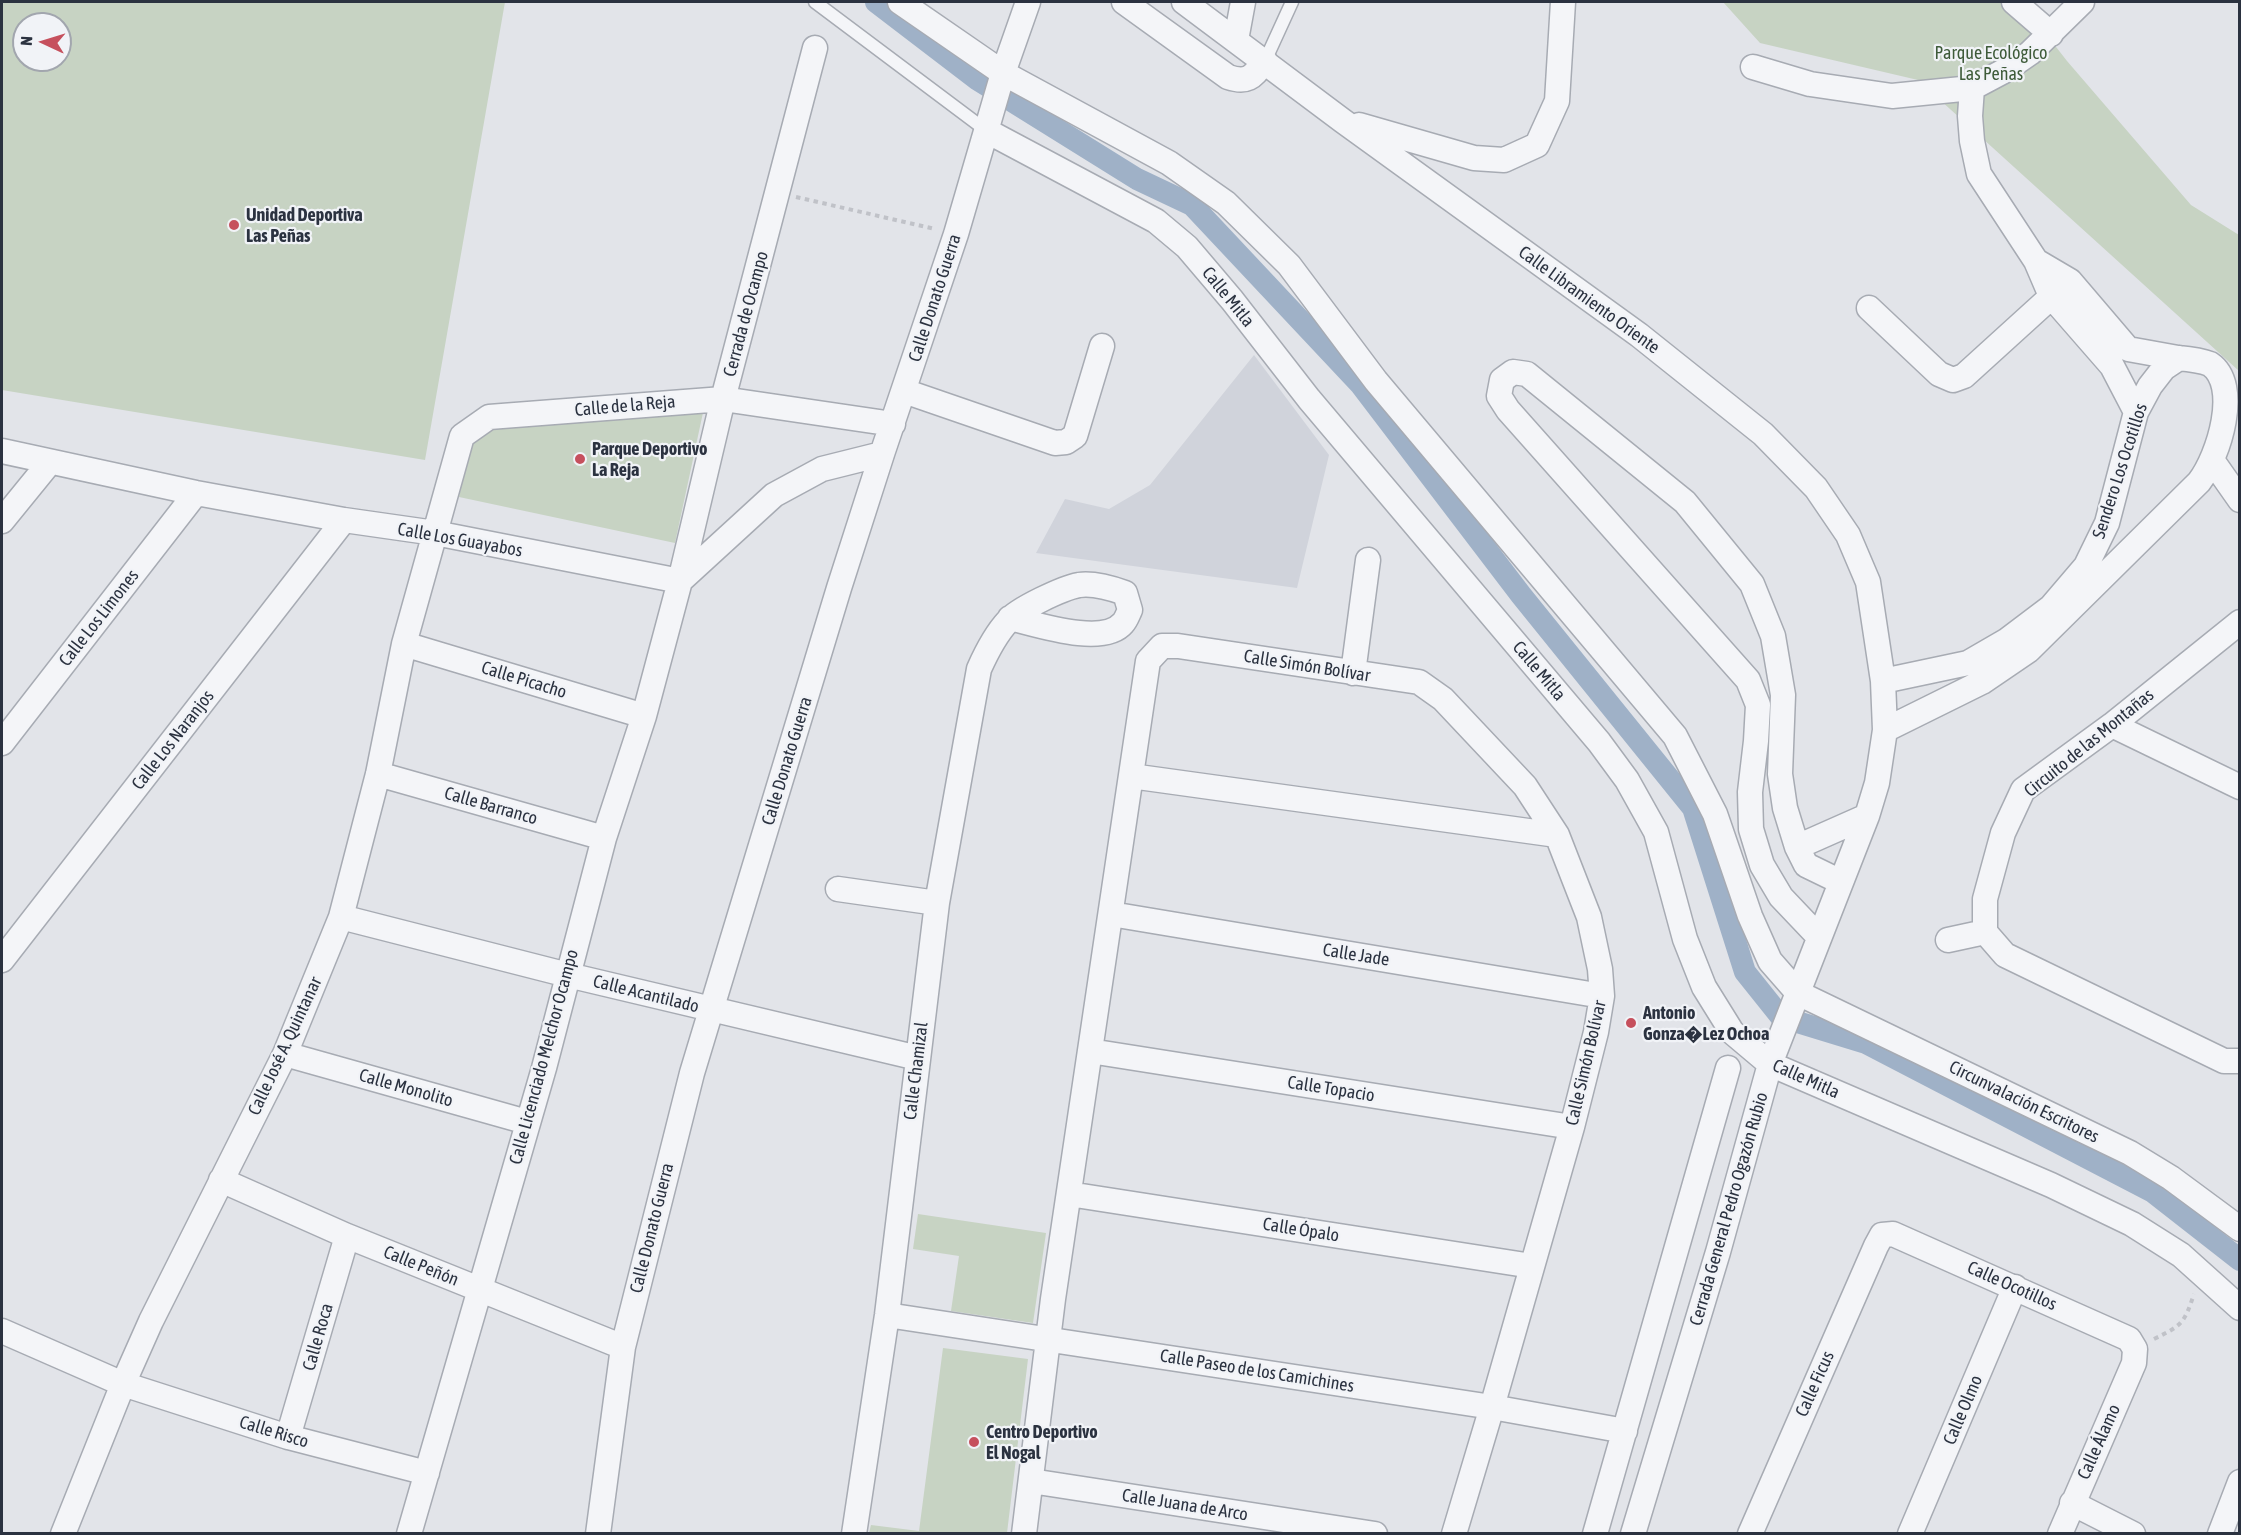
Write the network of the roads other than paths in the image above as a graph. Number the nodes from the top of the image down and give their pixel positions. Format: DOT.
graph roads {
  1 [pos="814,2"];
  2 [pos="900,2"];
  3 [pos="1028,2"];
  4 [pos="1124,2"];
  5 [pos="1184,2"];
  6 [pos="1243,2"];
  7 [pos="1292,2"];
  8 [pos="1563,2"];
  9 [pos="2014,2"];
  10 [pos="2082,2"];
  11 [pos="2051,34"];
  12 [pos="1236,40"];
  13 [pos="815,48"];
  14 [pos="1265,61"];
  15 [pos="1753,67"];
  16 [pos="1001,81"];
  17 [pos="1972,88"];
  18 [pos="1343,121"];
  19 [pos="989,123"];
  20 [pos="2036,261"];
  21 [pos="2070,281"];
  22 [pos="2051,296"];
  23 [pos="1869,308"];
  24 [pos="1101,346"];
  25 [pos="2120,357"];
  26 [pos="2179,358"];
  27 [pos="904,391"];
  28 [pos="723,399"];
  29 [pos="2136,411"];
  30 [pos="893,424"];
  31 [pos="2,451"];
  32 [pos="882,454"];
  33 [pos="50,462"];
  34 [pos="2214,463"];
  35 [pos="196,493"];
  36 [pos="2240,500"];
  37 [pos="2,520"];
  38 [pos="344,520"];
  39 [pos="435,533"];
  40 [pos="1368,560"];
  41 [pos="680,581"];
  42 [pos="1010,618"];
  43 [pos="2240,622"];
  44 [pos="404,644"];
  45 [pos="1353,673"];
  46 [pos="1883,681"];
  47 [pos="645,716"];
  48 [pos="2112,724"];
  49 [pos="1885,730"];
  50 [pos="2,743"];
  51 [pos="378,774"];
  52 [pos="1131,776"];
  53 [pos="2240,787"];
  54 [pos="1868,816"];
  55 [pos="1557,835"];
  56 [pos="604,838"];
  57 [pos="1801,856"];
  58 [pos="1840,882"];
  59 [pos="838,889"];
  60 [pos="1781,897"];
  61 [pos="937,903"];
  62 [pos="1111,914"];
  63 [pos="341,917"];
  64 [pos="1985,932"];
  65 [pos="1819,937"];
  66 [pos="1948,940"];
  67 [pos="2,960"];
  68 [pos="568,975"];
  69 [pos="1602,996"];
  70 [pos="1795,1002"];
  71 [pos="712,1010"];
  72 [pos="1090,1051"];
  73 [pos="285,1053"];
  74 [pos="1773,1055"];
  75 [pos="918,1058"];
  76 [pos="2240,1061"];
  77 [pos="1728,1068"];
  78 [pos="527,1122"];
  79 [pos="1572,1127"];
  80 [pos="221,1180"];
  81 [pos="1069,1194"];
  82 [pos="2240,1229"];
  83 [pos="1882,1235"];
  84 [pos="347,1236"];
  85 [pos="1532,1266"];
  86 [pos="2015,1287"];
  87 [pos="479,1290"];
  88 [pos="2240,1308"];
  89 [pos="887,1315"];
  90 [pos="2,1331"];
  91 [pos="1048,1339"];
  92 [pos="623,1347"];
  93 [pos="2135,1349"];
  94 [pos="123,1384"];
  95 [pos="1492,1407"];
  96 [pos="1625,1431"];
  97 [pos="288,1437"];
  98 [pos="427,1473"];
  99 [pos="1030,1481"];
  100 [pos="2240,1482"];
  101 [pos="2072,1503"];
  102 [pos="63,1533"];
  103 [pos="409,1533"];
  104 [pos="598,1533"];
  105 [pos="854,1533"];
  106 [pos="1024,1533"];
  107 [pos="1374,1533"];
  108 [pos="1454,1533"];
  109 [pos="1595,1533"];
  110 [pos="1633,1533"];
  111 [pos="1750,1533"];
  112 [pos="1910,1533"];
  113 [pos="2060,1533"];
  114 [pos="2133,1533"];
  115 [pos="2220,1533"];
  1 -- 19 [label="lane, Calle Mitla"];
  2 -- 16 [label="street"];
  3 -- 16 [label="street, Calle Donato Guerra"];
  4 -- 14 [label="street"];
  5 -- 12 [label="street, Calle Libramiento Oriente"];
  6 -- 12 [label="street"];
  7 -- 14 [label="lane"];
  8 -- 18 [label="street"];
  9 -- 11 [label="street"];
  10 -- 11 [label="street"];
  11 -- 17 [label="street"];
  12 -- 14 [label="street, Calle Libramiento Oriente"];
  13 -- 28 [label="street, Cerrada de Ocampo"];
  14 -- 18 [label="street, Calle Libramiento Oriente"];
  15 -- 17 [label="street"];
  16 -- 19 [label="street, Calle Donato Guerra"];
  16 -- 70 [label="street"];
  17 -- 20 [label="street"];
  18 -- 46 [label="street, Calle Libramiento Oriente"];
  19 -- 27 [label="street, Calle Donato Guerra"];
  19 -- 74 [label="street, Calle Mitla"];
  20 -- 21 [label="street"];
  20 -- 22 [label="street"];
  21 -- 22 [label="street"];
  21 -- 25 [label="street"];
  22 -- 23 [label="street"];
  22 -- 25 [label="street"];
  24 -- 27 [label="street"];
  25 -- 26 [label="street"];
  25 -- 29 [label="street"];
  26 -- 29 [label="street, Sendero Los Ocotillos"];
  26 -- 34 [label="street, Sendero Los Ocotillos"];
  27 -- 30 [label="street, Calle Donato Guerra"];
  28 -- 30 [label="street, Calle de la Reja"];
  28 -- 39 [label="street, Calle de la Reja"];
  28 -- 41 [label="street, Cerrada de Ocampo"];
  29 -- 46 [label="street, Sendero Los Ocotillos"];
  30 -- 32 [label="street, Calle Donato Guerra"];
  31 -- 33 [label="street, Calle Los Guayabos"];
  32 -- 41 [label="street"];
  32 -- 71 [label="street, Calle Donato Guerra"];
  33 -- 35 [label="street, Calle Los Guayabos"];
  33 -- 37 [label="street"];
  34 -- 36 [label="street"];
  34 -- 49 [label="street, Sendero Los Ocotillos"];
  35 -- 38 [label="street, Calle Los Guayabos"];
  35 -- 50 [label="street, Calle Los Limones"];
  38 -- 39 [label="street, Calle Los Guayabos"];
  38 -- 67 [label="street, Calle Los Naranjos"];
  39 -- 41 [label="street, Calle Los Guayabos"];
  39 -- 44 [label="street, Calle José A. Quintanar"];
  40 -- 45 [label="street"];
  41 -- 47 [label="street, Calle Licenciado Melchor Ocampo"];
  42 -- 61 [label="street, Calle Chamizal"];
  43 -- 48 [label="street, Circuito de las Montañas"];
  44 -- 47 [label="street, Calle Picacho"];
  44 -- 51 [label="street, Calle José A. Quintanar"];
  45 -- 52 [label="street, Calle Simón Bolívar"];
  45 -- 55 [label="street, Calle Simón Bolívar"];
  46 -- 49 [label="street, Cerrada General Pedro Ogazón Rubio"];
  47 -- 56 [label="street, Calle Licenciado Melchor Ocampo"];
  48 -- 53 [label="street"];
  48 -- 64 [label="street, Circuito de las Montañas"];
  49 -- 54 [label="street, Cerrada General Pedro Ogazón Rubio"];
  51 -- 56 [label="street, Calle Barranco"];
  51 -- 63 [label="street, Calle José A. Quintanar"];
  52 -- 55 [label="street"];
  52 -- 62 [label="street"];
  54 -- 57 [label="street"];
  54 -- 58 [label="street, Cerrada General Pedro Ogazón Rubio"];
  55 -- 69 [label="street, Calle Simón Bolívar"];
  56 -- 68 [label="street, Calle Licenciado Melchor Ocampo"];
  57 -- 58 [label="street"];
  57 -- 60 [label="street"];
  57 -- 60 [label="street"];
  58 -- 65 [label="street, Cerrada General Pedro Ogazón Rubio"];
  59 -- 61 [label="street"];
  60 -- 65 [label="street"];
  61 -- 75 [label="street, Calle Chamizal"];
  62 -- 69 [label="street, Calle Jade"];
  62 -- 72 [label="street"];
  63 -- 68 [label="street, Calle Acantilado"];
  63 -- 73 [label="street, Calle José A. Quintanar"];
  64 -- 66 [label="street"];
  64 -- 76 [label="street"];
  65 -- 70 [label="street, Cerrada General Pedro Ogazón Rubio"];
  68 -- 71 [label="street, Calle Acantilado"];
  68 -- 78 [label="street, Calle Licenciado Melchor Ocampo"];
  69 -- 79 [label="street, Calle Simón Bolívar"];
  70 -- 74 [label="street, Cerrada General Pedro Ogazón Rubio"];
  70 -- 82 [label="street, Circunvalación Escritores"];
  71 -- 75 [label="street, Calle Acantilado"];
  71 -- 92 [label="street, Calle Donato Guerra"];
  72 -- 79 [label="street, Calle Topacio"];
  72 -- 81 [label="street"];
  73 -- 78 [label="street, Calle Monolito"];
  73 -- 80 [label="street, Calle José A. Quintanar"];
  74 -- 88 [label="street, Calle Mitla"];
  74 -- 110 [label="street, Cerrada General Pedro Ogazón Rubio"];
  75 -- 89 [label="street, Calle Chamizal"];
  77 -- 96 [label="street"];
  78 -- 87 [label="street, Calle Licenciado Melchor Ocampo"];
  79 -- 85 [label="street, Calle Simón Bolívar"];
  80 -- 84 [label="street, Calle Peñón"];
  80 -- 94 [label="street, Calle José A. Quintanar"];
  81 -- 85 [label="street, Calle Ópalo"];
  81 -- 91 [label="street"];
  83 -- 86 [label="street, Calle Ocotillos"];
  83 -- 111 [label="street, Calle Ficus"];
  84 -- 87 [label="street, Calle Peñón"];
  84 -- 97 [label="street, Calle Roca"];
  85 -- 95 [label="street, Calle Simón Bolívar"];
  86 -- 93 [label="street, Calle Ocotillos"];
  86 -- 112 [label="street, Calle Olmo"];
  87 -- 92 [label="street, Calle Peñón"];
  87 -- 98 [label="street, Calle Licenciado Melchor Ocampo"];
  89 -- 91 [label="street, Calle Paseo de los Camichines"];
  89 -- 105 [label="street, Calle Chamizal"];
  90 -- 94 [label="street, Calle Risco"];
  91 -- 95 [label="street, Calle Paseo de los Camichines"];
  91 -- 99 [label="street"];
  92 -- 104 [label="street, Calle Donato Guerra"];
  93 -- 101 [label="street, Calle Álamo"];
  94 -- 97 [label="street, Calle Risco"];
  94 -- 102 [label="street, Calle José A. Quintanar"];
  95 -- 96 [label="street, Calle Paseo de los Camichines"];
  95 -- 108 [label="street, Calle Simón Bolívar"];
  96 -- 109 [label="street"];
  97 -- 98 [label="street, Calle Risco"];
  98 -- 103 [label="street, Calle Licenciado Melchor Ocampo"];
  99 -- 106 [label="street"];
  99 -- 107 [label="street, Calle Juana de Arco"];
  100 -- 115 [label="street"];
  101 -- 113 [label="street, Calle Álamo"];
  101 -- 114 [label="street"];
}
